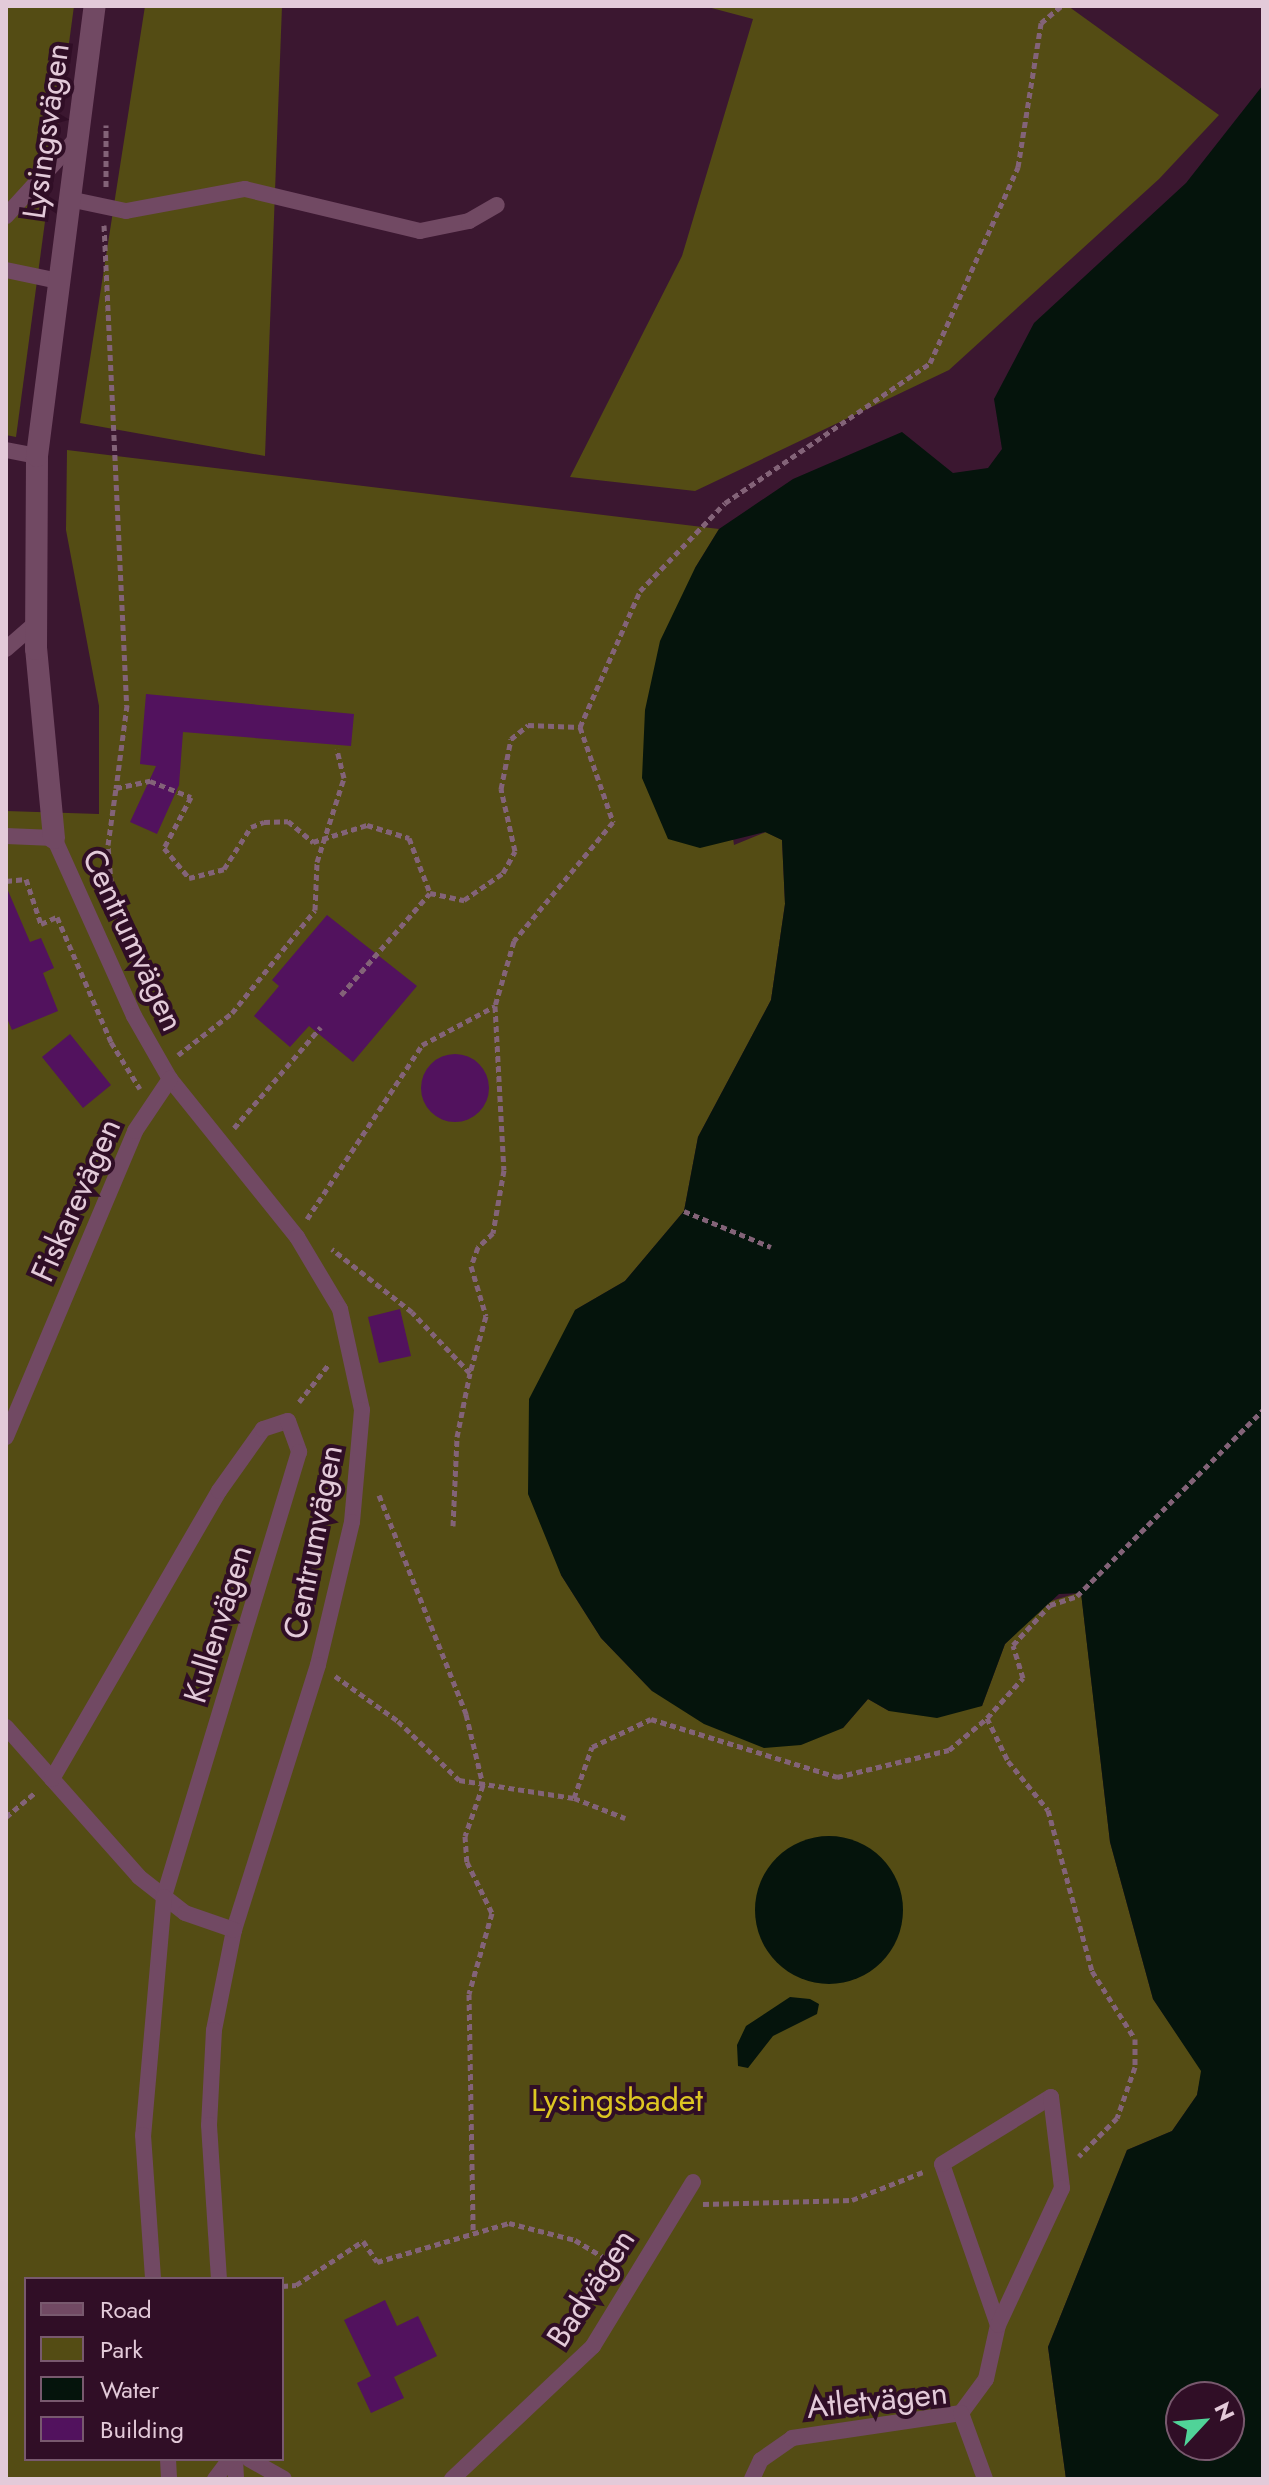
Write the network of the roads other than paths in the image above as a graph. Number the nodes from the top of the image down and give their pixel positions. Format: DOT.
graph roads {
  1 [pos="95,6"];
  2 [pos="77,138"];
  3 [pos="69,199"];
  4 [pos="497,205"];
  5 [pos="6,216"];
  6 [pos="6,270"];
  7 [pos="58,281"];
  8 [pos="6,450"];
  9 [pos="37,456"];
  10 [pos="35,624"];
  11 [pos="6,649"];
  12 [pos="6,836"];
  13 [pos="54,838"];
  14 [pos="166,1072"];
  15 [pos="6,1437"];
  16 [pos="6,1727"];
  17 [pos="52,1779"];
  18 [pos="164,1897"];
  19 [pos="234,1930"];
  20 [pos="693,2182"];
  21 [pos="153,2277"];
  22 [pos="219,2277"];
  23 [pos="998,2325"];
  24 [pos="961,2413"];
  25 [pos="230,2461"];
  26 [pos="252,2461"];
  27 [pos="215,2479"];
  28 [pos="284,2479"];
  29 [pos="452,2479"];
  30 [pos="752,2479"];
  31 [pos="985,2479"];
  1 -- 2 [label="street, Lysingsvägen"];
  2 -- 3 [label="street, Lysingsvägen"];
  2 -- 5 [label="lane"];
  3 -- 4 [label="lane"];
  3 -- 7 [label="street, Lysingsvägen"];
  6 -- 7 [label="lane"];
  7 -- 9 [label="street, Lysingsvägen"];
  8 -- 9 [label="lane"];
  9 -- 10 [label="street, Lysingsvägen"];
  10 -- 11 [label="lane"];
  10 -- 13 [label="street, Lysingsvägen"];
  12 -- 13 [label="lane"];
  13 -- 14 [label="lane, Centrumvägen"];
  14 -- 15 [label="lane, Fiskarevägen"];
  14 -- 19 [label="lane, Centrumvägen"];
  16 -- 17 [label="lane"];
  17 -- 18 [label="lane"];
  17 -- 18 [label="lane, Kullenvägen"];
  18 -- 19 [label="lane"];
  18 -- 21 [label="lane, Kullenvägen"];
  19 -- 22 [label="lane, Centrumvägen"];
  20 -- 29 [label="lane, Badvägen"];
  23 -- 23 [label="lane"];
  23 -- 24 [label="lane"];
  24 -- 30 [label="lane, Atletvägen"];
  24 -- 31 [label="lane, Atletvägen"];
  25 -- 27 [label="lane"];
  26 -- 28 [label="lane"];
}
